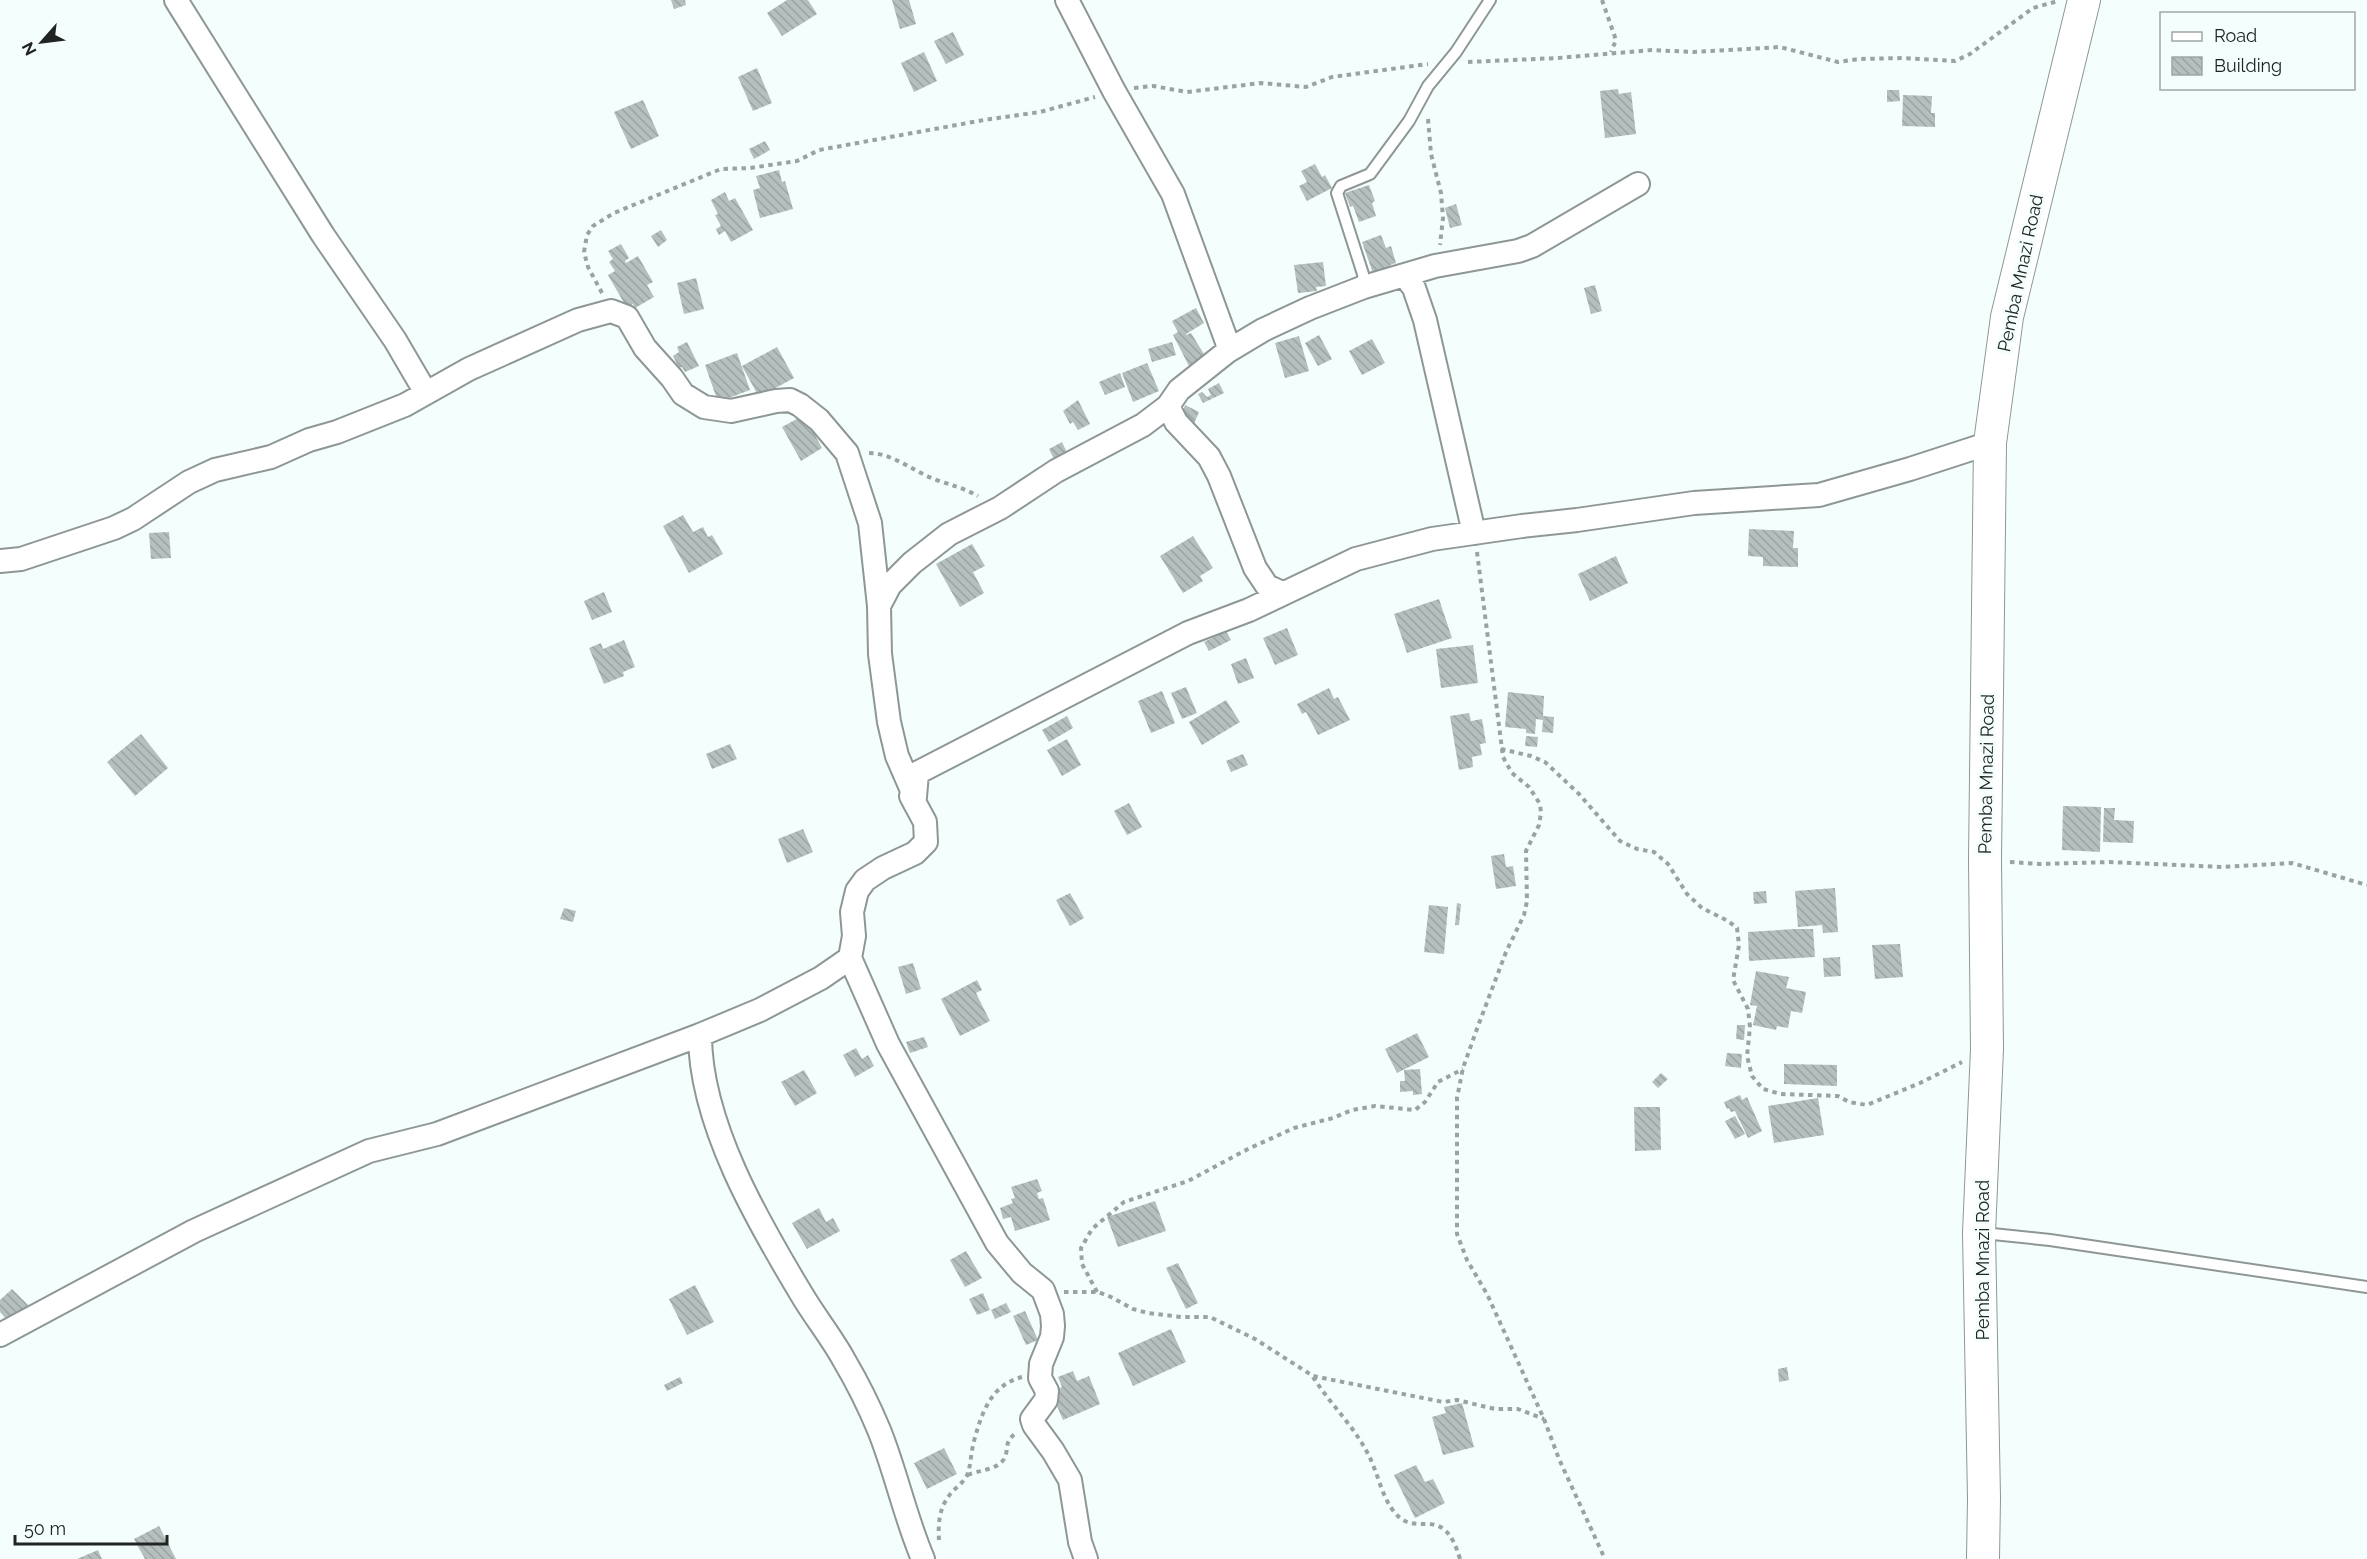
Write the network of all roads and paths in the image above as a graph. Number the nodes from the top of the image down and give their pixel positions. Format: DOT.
graph roads {
  1 [pos="176,0"];
  2 [pos="1067,0"];
  3 [pos="1490,0"];
  4 [pos="1602,0"];
  5 [pos="2061,0"];
  6 [pos="2084,0"];
  7 [pos="1610,52"];
  8 [pos="1446,62"];
  9 [pos="1114,91"];
  10 [pos="1425,91"];
  11 [pos="1638,184"];
  12 [pos="1436,266"];
  13 [pos="1406,276"];
  14 [pos="1364,286"];
  15 [pos="611,311"];
  16 [pos="1228,351"];
  17 [pos="426,393"];
  18 [pos="1168,406"];
  19 [pos="1990,443"];
  20 [pos="847,453"];
  21 [pos="1000,508"];
  22 [pos="1474,533"];
  23 [pos="0,561"];
  24 [pos="1282,593"];
  25 [pos="879,606"];
  26 [pos="1501,749"];
  27 [pos="915,797"];
  28 [pos="1985,861"];
  29 [pos="2367,885"];
  30 [pos="850,958"];
  31 [pos="700,1035"];
  32 [pos="1987,1049"];
  33 [pos="1463,1068"];
  34 [pos="1979,1233"];
  35 [pos="2367,1287"];
  36 [pos="1043,1290"];
  37 [pos="1098,1292"];
  38 [pos="0,1335"];
  39 [pos="1313,1376"];
  40 [pos="1040,1378"];
  41 [pos="1032,1419"];
  42 [pos="1544,1419"];
  43 [pos="967,1475"];
  44 [pos="931,1552"];
  45 [pos="1086,1559"];
  46 [pos="1460,1559"];
  47 [pos="1605,1559"];
  48 [pos="1983,1559"];
  1 -- 17 [label="street"];
  2 -- 9 [label="street"];
  3 -- 8 [label="lane"];
  4 -- 7 [label="path"];
  5 -- 7 [label="path"];
  6 -- 19 [label="main road, Pemba Mnazi Road"];
  7 -- 8 [label="path"];
  8 -- 9 [label="path"];
  8 -- 10 [label="lane"];
  9 -- 15 [label="path"];
  9 -- 16 [label="street"];
  10 -- 12 [label="path"];
  10 -- 14 [label="lane"];
  11 -- 12 [label="street"];
  12 -- 13 [label="street"];
  13 -- 14 [label="street"];
  13 -- 22 [label="street"];
  14 -- 16 [label="street"];
  15 -- 17 [label="street"];
  15 -- 20 [label="street"];
  16 -- 18 [label="street"];
  17 -- 23 [label="street"];
  18 -- 21 [label="street"];
  18 -- 24 [label="street"];
  19 -- 22 [label="street"];
  19 -- 28 [label="main road, Pemba Mnazi Road"];
  20 -- 21 [label="path"];
  20 -- 25 [label="street"];
  21 -- 25 [label="street"];
  22 -- 24 [label="street"];
  22 -- 26 [label="path"];
  24 -- 27 [label="street"];
  25 -- 27 [label="street"];
  26 -- 32 [label="path"];
  26 -- 33 [label="path"];
  27 -- 30 [label="street"];
  28 -- 29 [label="path"];
  28 -- 32 [label="main road, Pemba Mnazi Road"];
  30 -- 31 [label="street"];
  30 -- 36 [label="street"];
  31 -- 38 [label="street"];
  31 -- 44 [label="street"];
  32 -- 34 [label="main road, Pemba Mnazi Road"];
  33 -- 37 [label="path"];
  33 -- 42 [label="path"];
  34 -- 35 [label="lane"];
  34 -- 48 [label="main road, Pemba Mnazi Road"];
  36 -- 37 [label="path"];
  36 -- 40 [label="street"];
  37 -- 39 [label="path"];
  39 -- 42 [label="path"];
  39 -- 46 [label="path"];
  40 -- 41 [label="street"];
  40 -- 43 [label="path"];
  41 -- 43 [label="path"];
  41 -- 45 [label="street"];
  42 -- 47 [label="path"];
  43 -- 44 [label="path"];
}
